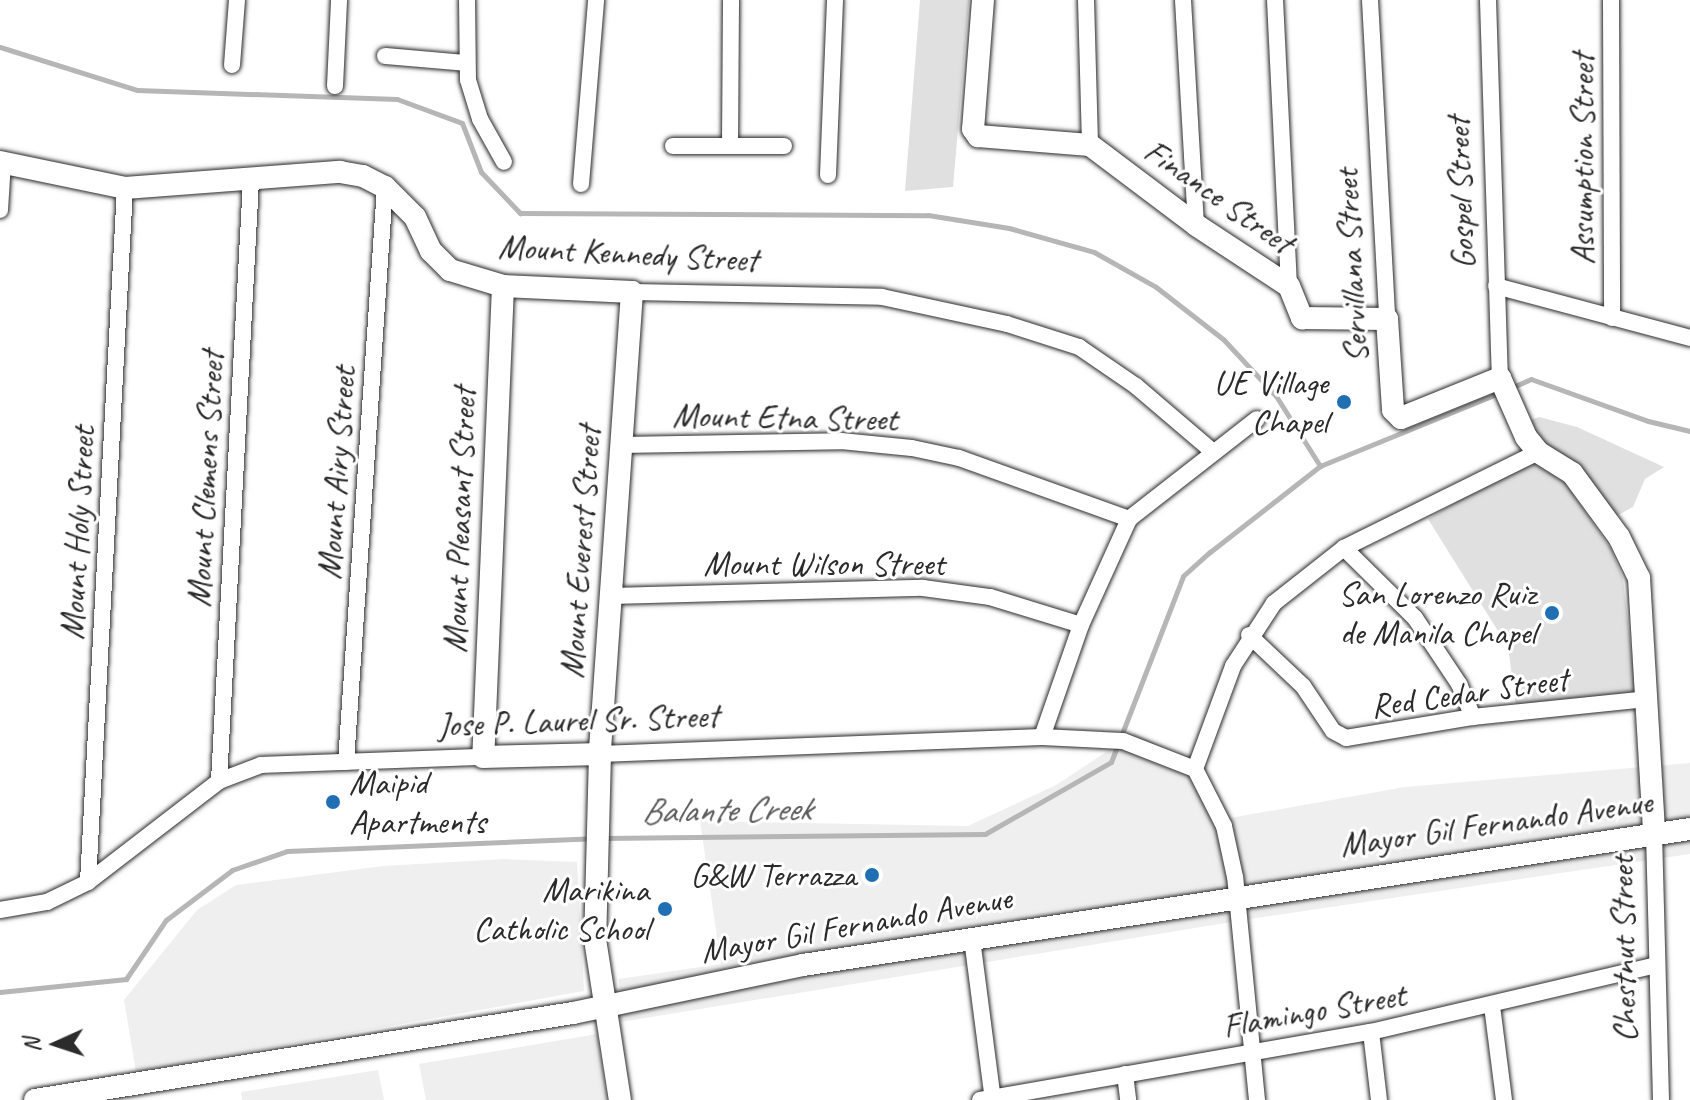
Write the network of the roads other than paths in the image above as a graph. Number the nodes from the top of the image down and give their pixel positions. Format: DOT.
graph roads {
  1 [pos="237,0"];
  2 [pos="339,0"];
  3 [pos="467,0"];
  4 [pos="596,0"];
  5 [pos="731,0"];
  6 [pos="835,0"];
  7 [pos="983,0"];
  8 [pos="1086,0"];
  9 [pos="1183,0"];
  10 [pos="1275,0"];
  11 [pos="1370,0"];
  12 [pos="1488,0"];
  13 [pos="1611,0"];
  14 [pos="385,56"];
  15 [pos="466,63"];
  16 [pos="232,65"];
  17 [pos="335,86"];
  18 [pos="1090,145"];
  19 [pos="673,146"];
  20 [pos="730,146"];
  21 [pos="784,146"];
  22 [pos="2,162"];
  23 [pos="504,162"];
  24 [pos="828,175"];
  25 [pos="251,180"];
  26 [pos="581,184"];
  27 [pos="385,187"];
  28 [pos="125,188"];
  29 [pos="0,210"];
  30 [pos="1196,225"];
  31 [pos="503,286"];
  32 [pos="1289,286"];
  33 [pos="1496,286"];
  34 [pos="632,292"];
  35 [pos="1612,318"];
  36 [pos="1387,319"];
  37 [pos="1690,338"];
  38 [pos="1504,388"];
  39 [pos="1257,419"];
  40 [pos="621,445"];
  41 [pos="1211,450"];
  42 [pos="1538,452"];
  43 [pos="1129,519"];
  44 [pos="1344,548"];
  45 [pos="611,596"];
  46 [pos="1081,625"];
  47 [pos="1249,635"];
  48 [pos="1648,699"];
  49 [pos="1473,717"];
  50 [pos="1042,737"];
  51 [pos="600,754"];
  52 [pos="483,757"];
  53 [pos="346,762"];
  54 [pos="1195,769"];
  55 [pos="219,781"];
  56 [pos="1690,829"];
  57 [pos="1654,833"];
  58 [pos="88,882"];
  59 [pos="1235,896"];
  60 [pos="0,910"];
  61 [pos="972,939"];
  62 [pos="1656,965"];
  63 [pos="1492,1006"];
  64 [pos="605,1007"];
  65 [pos="1371,1032"];
  66 [pos="1252,1052"];
  67 [pos="1125,1074"];
  68 [pos="988,1099"];
  69 [pos="35,1100"];
  70 [pos="620,1100"];
  71 [pos="1128,1100"];
  72 [pos="1257,1100"];
  73 [pos="1379,1100"];
  74 [pos="1504,1100"];
  75 [pos="1661,1100"];
  1 -- 16 [label="street"];
  2 -- 17 [label="street"];
  3 -- 15 [label="street"];
  4 -- 26 [label="street"];
  5 -- 20 [label="street"];
  6 -- 24 [label="street"];
  7 -- 18 [label="street"];
  8 -- 18 [label="street"];
  9 -- 30 [label="street"];
  10 -- 32 [label="street"];
  11 -- 36 [label="street, Servillana Street"];
  12 -- 33 [label="street, Gospel Street"];
  13 -- 35 [label="street, Assumption Street"];
  14 -- 15 [label="street"];
  15 -- 23 [label="street"];
  18 -- 30 [label="street, Finance Street"];
  19 -- 20 [label="street"];
  20 -- 21 [label="street"];
  22 -- 28 [label="street, Mount Kennedy Street"];
  22 -- 29 [label="street"];
  25 -- 27 [label="street, Mount Kennedy Street"];
  25 -- 28 [label="street, Mount Kennedy Street"];
  25 -- 55 [label="street, Mount Clemens Street"];
  27 -- 31 [label="street, Mount Kennedy Street"];
  27 -- 53 [label="street, Mount Airy Street"];
  28 -- 58 [label="street, Mount Holy Street"];
  30 -- 32 [label="street, Finance Street"];
  31 -- 34 [label="street, Mount Kennedy Street"];
  31 -- 52 [label="street, Mount Pleasant Street"];
  32 -- 36 [label="street, Finance Street"];
  33 -- 35 [label="street"];
  33 -- 38 [label="street, Gospel Street"];
  34 -- 40 [label="street, Mount Everest Street"];
  34 -- 41 [label="street, Mount Kennedy Street"];
  35 -- 37 [label="street"];
  36 -- 38 [label="street, Servillana Street"];
  38 -- 42 [label="street, Chestnut Street"];
  39 -- 41 [label="street"];
  40 -- 43 [label="street, Mount Etna Street"];
  40 -- 45 [label="street, Mount Everest Street"];
  41 -- 43 [label="street"];
  42 -- 44 [label="street"];
  42 -- 48 [label="street, Chestnut Street"];
  43 -- 46 [label="street"];
  44 -- 47 [label="street"];
  44 -- 49 [label="street"];
  45 -- 46 [label="street, Mount Wilson Street"];
  45 -- 51 [label="street, Mount Everest Street"];
  46 -- 50 [label="street"];
  47 -- 49 [label="street, Red Cedar Street"];
  47 -- 54 [label="street"];
  48 -- 49 [label="street, Red Cedar Street"];
  48 -- 57 [label="street, Chestnut Street"];
  50 -- 51 [label="street, Jose P. Laurel Sr. Street"];
  50 -- 54 [label="street, Jose P. Laurel Sr. Street"];
  51 -- 52 [label="street, Jose P. Laurel Sr. Street"];
  51 -- 64 [label="street, Mount Everest Street"];
  52 -- 53 [label="street, Jose P. Laurel Sr. Street"];
  53 -- 55 [label="street, Jose P. Laurel Sr. Street"];
  54 -- 59 [label="street"];
  55 -- 58 [label="street, Jose P. Laurel Sr. Street"];
  56 -- 57 [label="street, Mayor Gil Fernando Avenue"];
  57 -- 59 [label="street, Mayor Gil Fernando Avenue"];
  57 -- 62 [label="street, Chestnut Street"];
  58 -- 60 [label="street, Jose P. Laurel Sr. Street"];
  59 -- 61 [label="street, Mayor Gil Fernando Avenue"];
  59 -- 66 [label="street"];
  61 -- 64 [label="street, Mayor Gil Fernando Avenue"];
  61 -- 68 [label="street"];
  62 -- 63 [label="street, Flamingo Street"];
  62 -- 75 [label="street, Chestnut Street"];
  63 -- 65 [label="street, Flamingo Street"];
  63 -- 74 [label="street"];
  64 -- 69 [label="street, Mayor Gil Fernando Avenue"];
  64 -- 70 [label="street, Mount Everest Street"];
  65 -- 66 [label="street, Flamingo Street"];
  65 -- 73 [label="street"];
  66 -- 67 [label="street, Flamingo Street"];
  66 -- 72 [label="street"];
  67 -- 68 [label="street, Flamingo Street"];
  67 -- 71 [label="street"];
}
